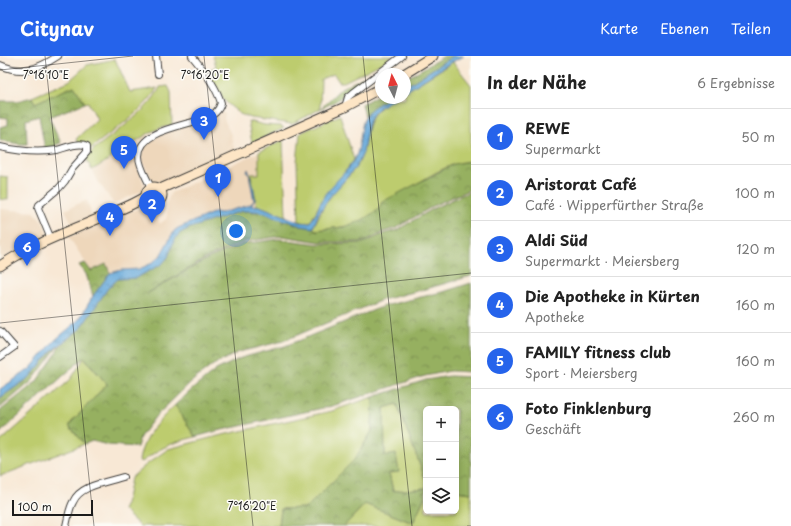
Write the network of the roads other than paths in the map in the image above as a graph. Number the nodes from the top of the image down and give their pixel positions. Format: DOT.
graph roads {
  1 [pos="58,56"];
  2 [pos="156,56"];
  3 [pos="192,56"];
  4 [pos="402,56"];
  5 [pos="433,56"];
  6 [pos="0,65"];
  7 [pos="411,70"];
  8 [pos="158,74"];
  9 [pos="375,91"];
  10 [pos="345,107"];
  11 [pos="0,147"];
  12 [pos="156,188"];
  13 [pos="147,196"];
  14 [pos="51,239"];
  15 [pos="0,266"];
  16 [pos="0,331"];
  17 [pos="0,357"];
  18 [pos="123,477"];
  19 [pos="66,526"];
  1 -- 6 [label="street"];
  2 -- 8 [label="street"];
  3 -- 12 [label="street"];
  4 -- 10 [label="street"];
  5 -- 7 [label="main road"];
  9 -- 10 [label="main road"];
  10 -- 12 [label="main road"];
  11 -- 14 [label="street"];
  12 -- 13 [label="main road"];
  12 -- 13 [label="main road"];
  13 -- 14 [label="main road"];
  14 -- 15 [label="main road"];
  16 -- 17 [label="street"];
  18 -- 19 [label="street"];
}
